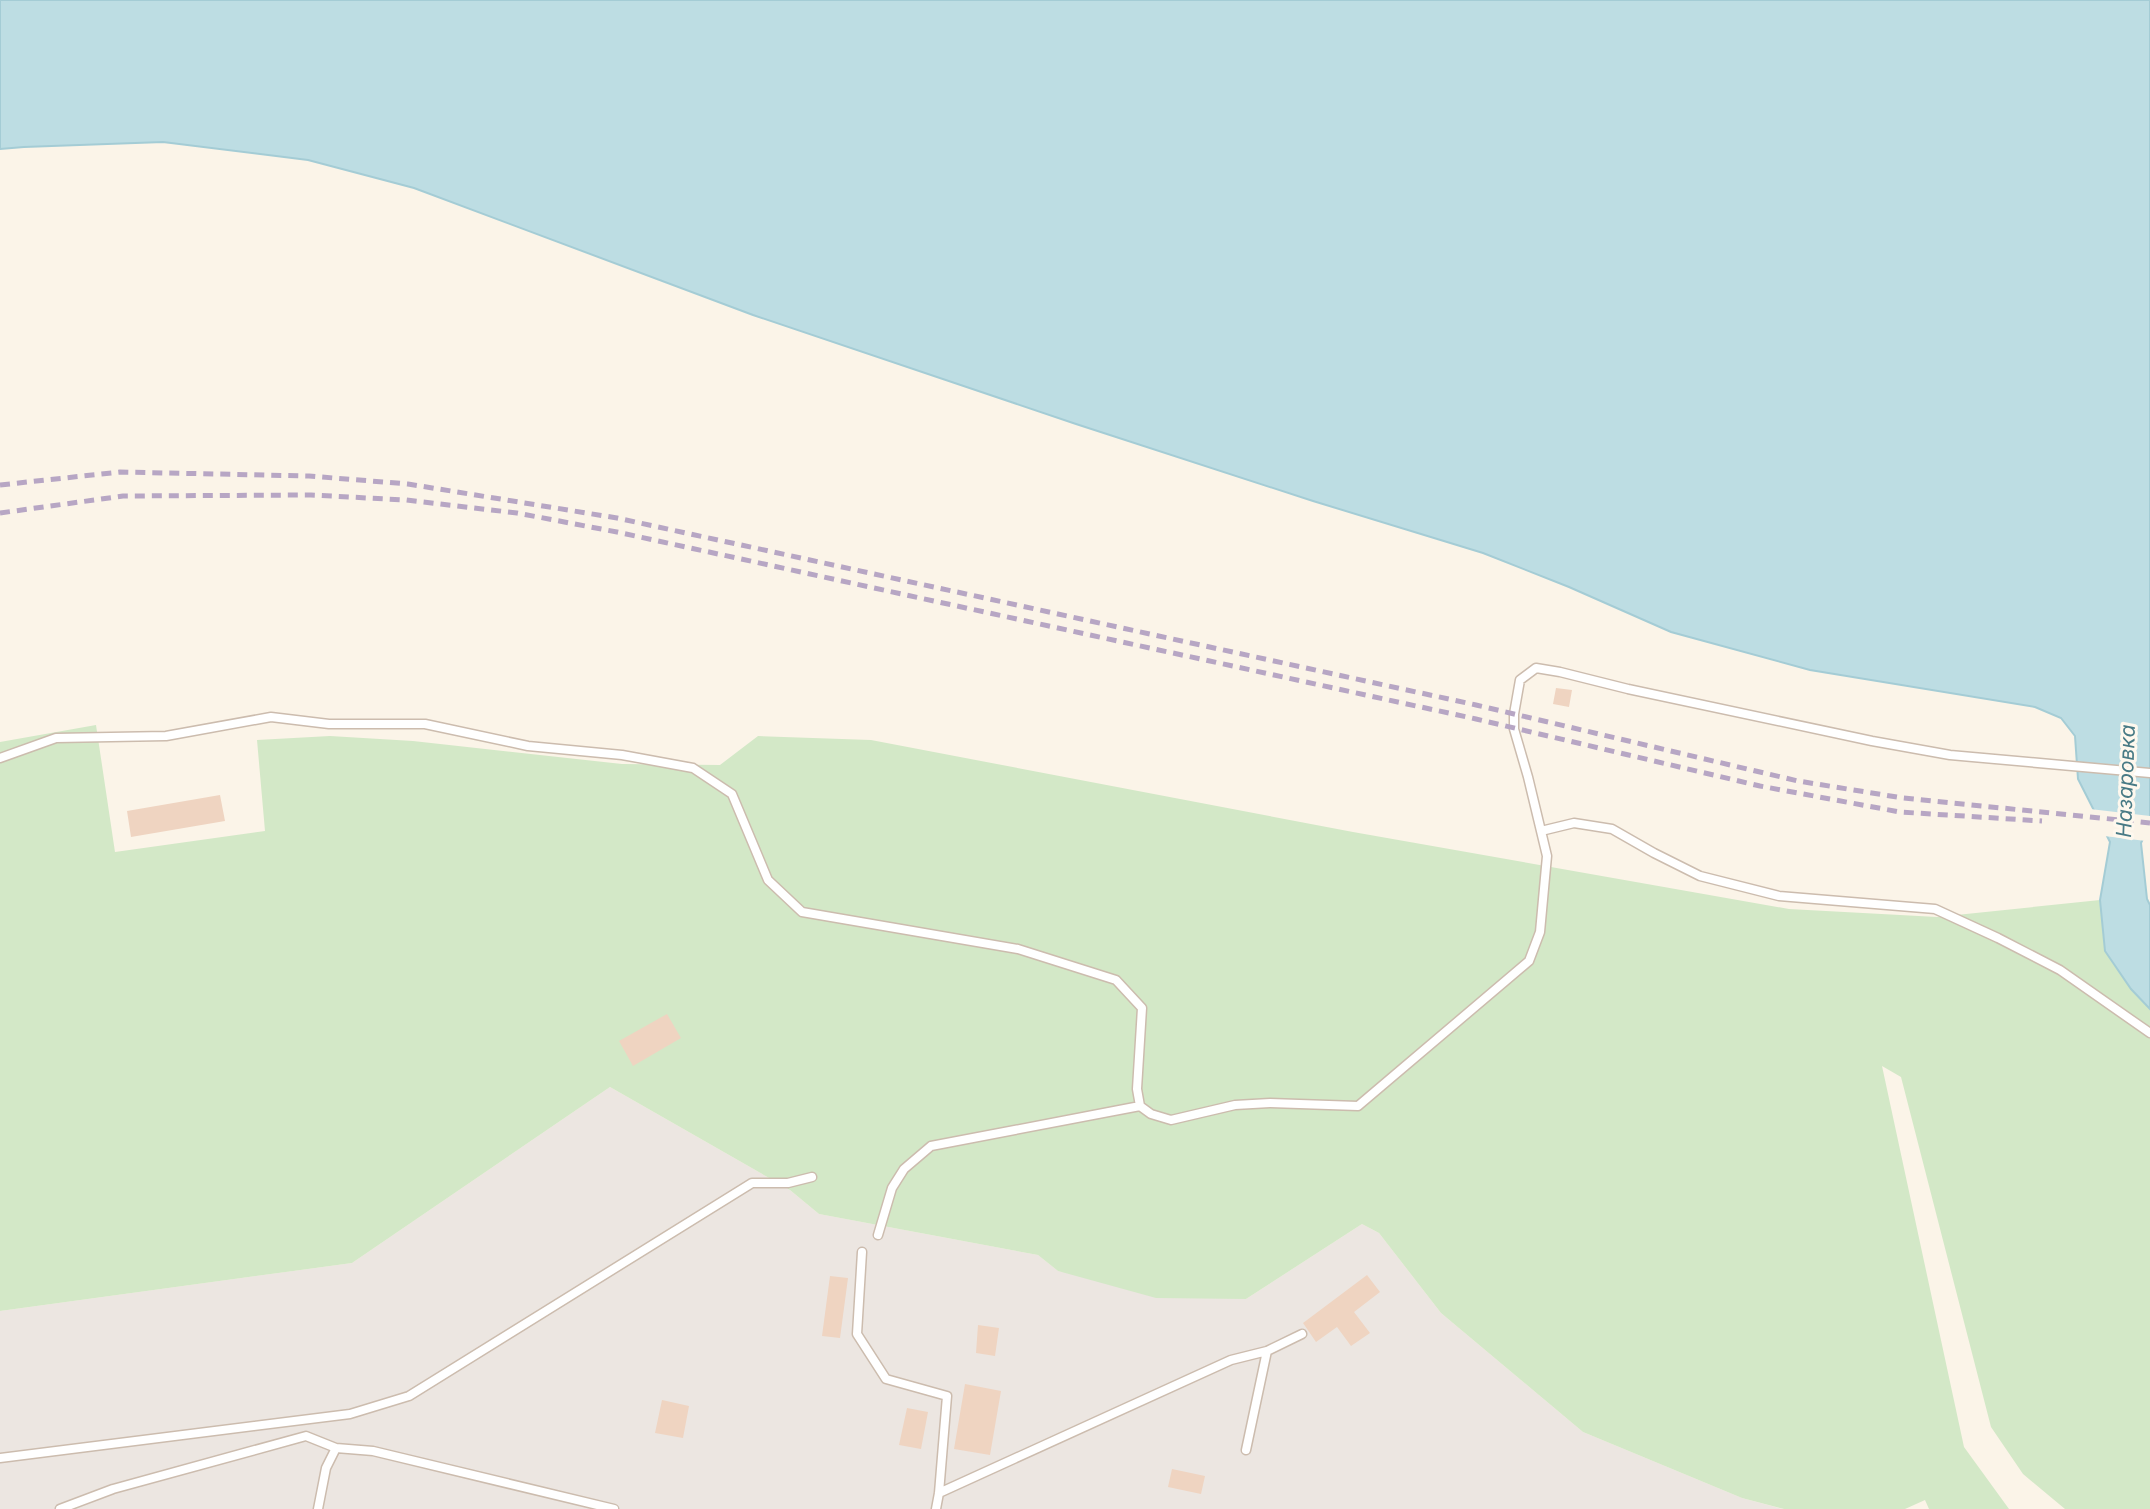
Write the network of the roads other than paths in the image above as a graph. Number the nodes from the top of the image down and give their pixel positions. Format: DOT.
graph roads {
  1 [pos="0,758"];
  2 [pos="2150,773"];
  3 [pos="1541,831"];
  4 [pos="2150,1033"];
  5 [pos="1140,1106"];
  6 [pos="812,1177"];
  7 [pos="878,1235"];
  8 [pos="862,1252"];
  9 [pos="1302,1334"];
  10 [pos="1267,1351"];
  11 [pos="335,1448"];
  12 [pos="1246,1450"];
  13 [pos="0,1458"];
  14 [pos="939,1493"];
  15 [pos="577,1505"];
  16 [pos="60,1509"];
  17 [pos="318,1509"];
  18 [pos="614,1509"];
  19 [pos="936,1509"];
  1 -- 5 [label="lane"];
  2 -- 3 [label="lane"];
  3 -- 4 [label="lane"];
  3 -- 5 [label="lane"];
  5 -- 7 [label="lane"];
  6 -- 13 [label="lane"];
  8 -- 14 [label="lane"];
  9 -- 10 [label="lane"];
  10 -- 12 [label="lane"];
  10 -- 14 [label="lane"];
  11 -- 15 [label="lane"];
  11 -- 16 [label="lane"];
  11 -- 17 [label="lane"];
  14 -- 19 [label="lane"];
  15 -- 18 [label="lane"];
}
